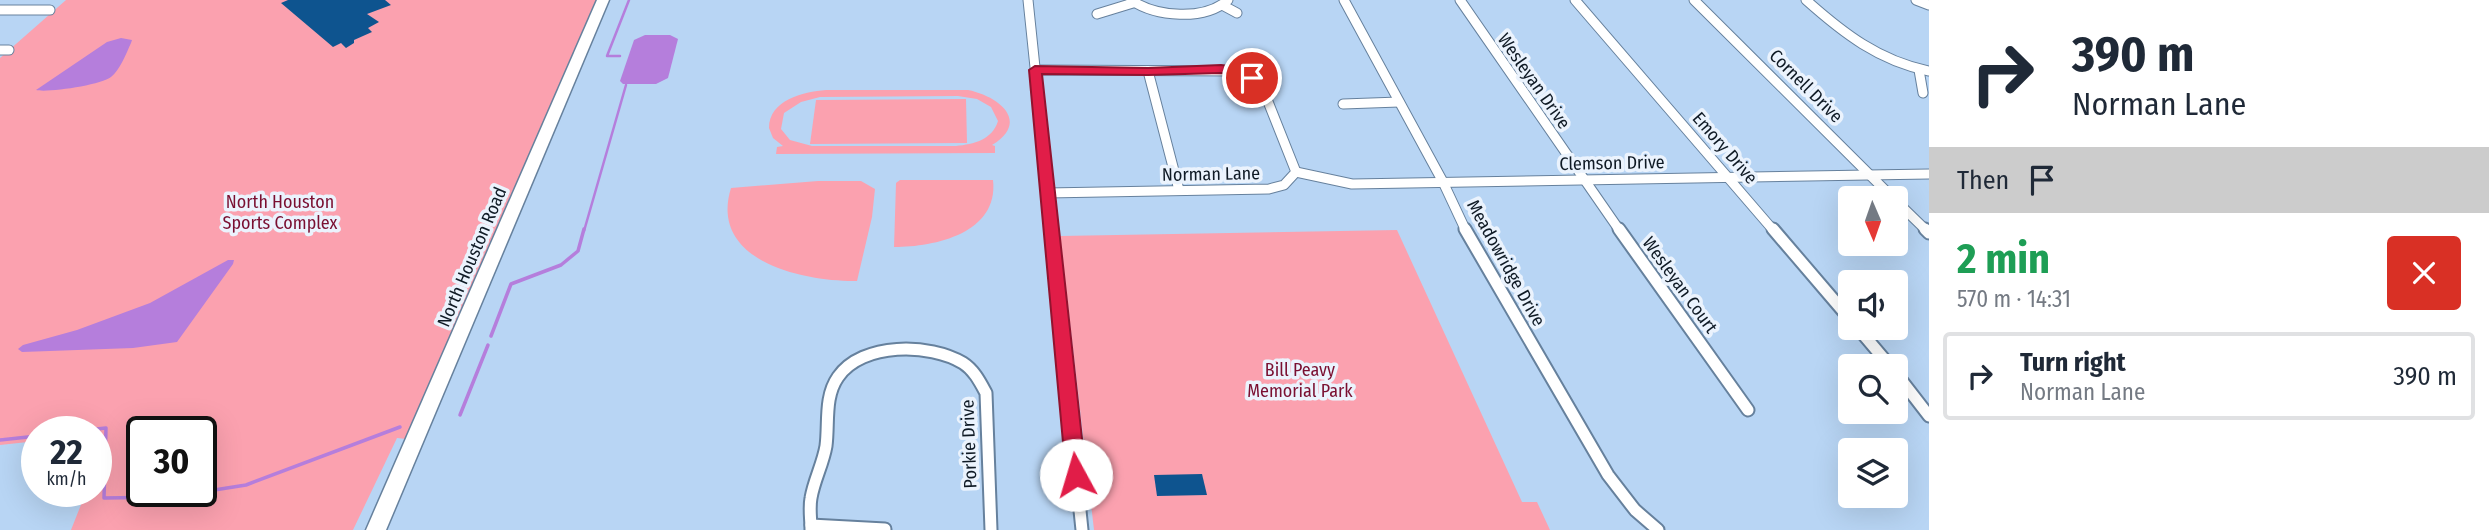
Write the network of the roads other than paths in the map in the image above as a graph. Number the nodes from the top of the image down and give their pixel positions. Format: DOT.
graph roads {
  1 [pos="603,0"];
  2 [pos="1028,0"];
  3 [pos="1344,0"];
  4 [pos="1460,0"];
  5 [pos="1576,0"];
  6 [pos="1694,0"];
  7 [pos="1806,0"];
  8 [pos="1916,0"];
  9 [pos="1132,1"];
  10 [pos="1226,3"];
  11 [pos="1929,5"];
  12 [pos="0,10"];
  13 [pos="50,10"];
  14 [pos="1237,13"];
  15 [pos="1097,14"];
  16 [pos="1035,70"];
  17 [pos="1919,70"];
  18 [pos="1148,71"];
  19 [pos="1929,71"];
  20 [pos="1923,93"];
  21 [pos="1399,102"];
  22 [pos="1343,104"];
  23 [pos="1296,172"];
  24 [pos="1869,174"];
  25 [pos="1929,174"];
  26 [pos="1727,178"];
  27 [pos="1583,179"];
  28 [pos="1443,182"];
  29 [pos="1881,186"];
  30 [pos="1179,190"];
  31 [pos="1047,193"];
  32 [pos="1908,213"];
  33 [pos="1929,233"];
  34 [pos="1838,305"];
  35 [pos="1868,340"];
  36 [pos="1880,354"];
  37 [pos="1908,389"];
  38 [pos="1748,410"];
  39 [pos="1929,416"];
  40 [pos="811,527"];
  41 [pos="885,529"];
  42 [pos="376,530"];
  43 [pos="991,530"];
  44 [pos="1082,530"];
  45 [pos="1658,530"];
  1 -- 42 [label="street, North Houston Road"];
  2 -- 16 [label="street"];
  3 -- 21 [label="street, Meadowridge Drive"];
  4 -- 27 [label="street, Wesleyan Drive"];
  5 -- 26 [label="street, Emory Drive"];
  6 -- 24 [label="street, Cornell Drive"];
  7 -- 17 [label="street"];
  8 -- 11 [label="street"];
  9 -- 10 [label="street"];
  9 -- 15 [label="street"];
  10 -- 14 [label="street"];
  12 -- 13 [label="street"];
  16 -- 18 [label="street"];
  16 -- 31 [label="street"];
  17 -- 19 [label="street"];
  17 -- 20 [label="street"];
  18 -- 23 [label="street"];
  18 -- 30 [label="street"];
  21 -- 22 [label="street"];
  21 -- 28 [label="street, Meadowridge Drive"];
  23 -- 28 [label="street, Clemson Drive"];
  23 -- 30 [label="street, Norman Lane"];
  24 -- 25 [label="street, Clemson Drive"];
  24 -- 26 [label="street, Clemson Drive"];
  24 -- 29 [label="street, Cornell Drive"];
  26 -- 27 [label="street, Clemson Drive"];
  26 -- 34 [label="street, Emory Drive"];
  27 -- 28 [label="street, Clemson Drive"];
  27 -- 38 [label="street, Wesleyan Court"];
  28 -- 45 [label="street, Meadowridge Drive"];
  30 -- 31 [label="street, Norman Lane"];
  31 -- 44 [label="street"];
  32 -- 33 [label="street, Cornell Drive"];
  35 -- 36 [label="street"];
  37 -- 39 [label="street"];
  40 -- 41 [label="street"];
  40 -- 43 [label="street, Porkie Drive"];
}
